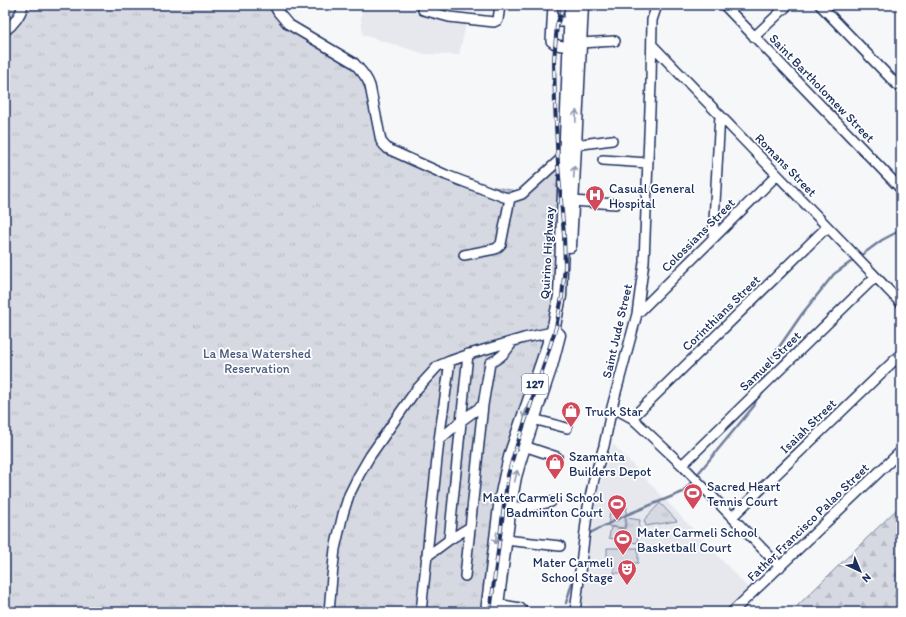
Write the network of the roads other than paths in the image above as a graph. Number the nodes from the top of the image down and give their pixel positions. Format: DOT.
graph roads {
  1 [pos="23,5"];
  2 [pos="274,5"];
  3 [pos="500,5"];
  4 [pos="553,5"];
  5 [pos="570,5"];
  6 [pos="582,5"];
  7 [pos="657,5"];
  8 [pos="724,5"];
  9 [pos="788,5"];
  10 [pos="820,5"];
  11 [pos="423,10"];
  12 [pos="552,22"];
  13 [pos="570,22"];
  14 [pos="5,31"];
  15 [pos="754,37"];
  16 [pos="615,41"];
  17 [pos="580,43"];
  18 [pos="652,45"];
  19 [pos="569,48"];
  20 [pos="901,89"];
  21 [pos="720,115"];
  22 [pos="612,140"];
  23 [pos="571,152"];
  24 [pos="602,160"];
  25 [pos="648,163"];
  26 [pos="777,175"];
  27 [pos="901,189"];
  28 [pos="510,198"];
  29 [pos="572,201"];
  30 [pos="616,204"];
  31 [pos="827,227"];
  32 [pos="713,238"];
  33 [pos="464,255"];
  34 [pos="875,277"];
  35 [pos="901,303"];
  36 [pos="637,314"];
  37 [pos="557,331"];
  38 [pos="513,342"];
  39 [pos="471,354"];
  40 [pos="901,354"];
  41 [pos="450,361"];
  42 [pos="490,363"];
  43 [pos="483,405"];
  44 [pos="612,407"];
  45 [pos="632,418"];
  46 [pos="533,419"];
  47 [pos="461,421"];
  48 [pos="567,428"];
  49 [pos="439,440"];
  50 [pos="524,446"];
  51 [pos="901,451"];
  52 [pos="557,457"];
  53 [pos="682,465"];
  54 [pos="551,502"];
  55 [pos="509,512"];
  56 [pos="732,517"];
  57 [pos="470,527"];
  58 [pos="449,540"];
  59 [pos="505,540"];
  60 [pos="560,546"];
  61 [pos="426,557"];
  62 [pos="780,567"];
  63 [pos="465,576"];
  64 [pos="490,609"];
  65 [pos="329,612"];
  66 [pos="422,612"];
  67 [pos="524,612"];
  68 [pos="575,612"];
  69 [pos="732,612"];
  1 -- 14 [label="street"];
  2 -- 28 [label="street"];
  3 -- 11 [label="street"];
  4 -- 12 [label="street"];
  5 -- 13 [label="main road, Quirino Highway / 127"];
  6 -- 17 [label="main road, Quirino Highway / 127"];
  7 -- 18 [label="street, Saint Jude Street"];
  8 -- 15 [label="street, Saint Bartholomew Street"];
  9 -- 15 [label="street"];
  10 -- 20 [label="street"];
  12 -- 13 [label="street"];
  12 -- 19 [label="street"];
  13 -- 19 [label="main road, Quirino Highway / 127"];
  15 -- 27 [label="street, Saint Bartholomew Street"];
  16 -- 17 [label="street"];
  23 -- 17 [label="main road, Quirino Highway / 127, one-way"];
  18 -- 21 [label="street, Romans Street"];
  18 -- 25 [label="street, Saint Jude Street"];
  19 -- 23 [label="main road, Quirino Highway / 127"];
  21 -- 26 [label="street, Romans Street"];
  21 -- 32 [label="street"];
  22 -- 23 [label="street"];
  23 -- 28 [label="street"];
  29 -- 23 [label="main road, Quirino Highway / 127, one-way"];
  23 -- 37 [label="main road, Quirino Highway / 127"];
  24 -- 25 [label="street"];
  25 -- 36 [label="street, Saint Jude Street"];
  26 -- 31 [label="street, Romans Street"];
  26 -- 32 [label="street, Colossians Street"];
  28 -- 33 [label="street"];
  29 -- 30 [label="street"];
  29 -- 37 [label="main road, Quirino Highway / 127"];
  31 -- 34 [label="street, Romans Street"];
  31 -- 45 [label="street, Corinthians Street"];
  32 -- 36 [label="street, Colossians Street"];
  34 -- 35 [label="street, Romans Street"];
  34 -- 53 [label="street, Samuel Street"];
  36 -- 44 [label="street, Saint Jude Street"];
  37 -- 38 [label="street"];
  37 -- 46 [label="main road, Quirino Highway / 127"];
  37 -- 64 [label="main road, Quirino Highway / 127, one-way"];
  38 -- 39 [label="street"];
  38 -- 42 [label="street"];
  39 -- 41 [label="street"];
  39 -- 42 [label="street"];
  39 -- 47 [label="street"];
  40 -- 56 [label="street, Isaiah Street"];
  41 -- 49 [label="street"];
  41 -- 65 [label="street"];
  42 -- 43 [label="street"];
  43 -- 47 [label="street"];
  43 -- 57 [label="street"];
  44 -- 45 [label="street"];
  44 -- 68 [label="street, Saint Jude Street"];
  45 -- 53 [label="street"];
  46 -- 48 [label="street"];
  46 -- 50 [label="main road, Quirino Highway / 127"];
  47 -- 49 [label="street"];
  47 -- 58 [label="street"];
  49 -- 61 [label="street"];
  50 -- 52 [label="street"];
  55 -- 50 [label="main road, Quirino Highway / 127, one-way"];
  51 -- 62 [label="street, Father Francisco Palao Street"];
  53 -- 56 [label="street"];
  54 -- 55 [label="street"];
  55 -- 59 [label="main road, Quirino Highway / 127"];
  56 -- 62 [label="street"];
  57 -- 58 [label="street"];
  57 -- 63 [label="street"];
  58 -- 61 [label="street"];
  59 -- 60 [label="street"];
  59 -- 64 [label="main road, Quirino Highway / 127"];
  61 -- 66 [label="street"];
  62 -- 69 [label="street, Father Francisco Palao Street"];
  64 -- 67 [label="street"];
}
